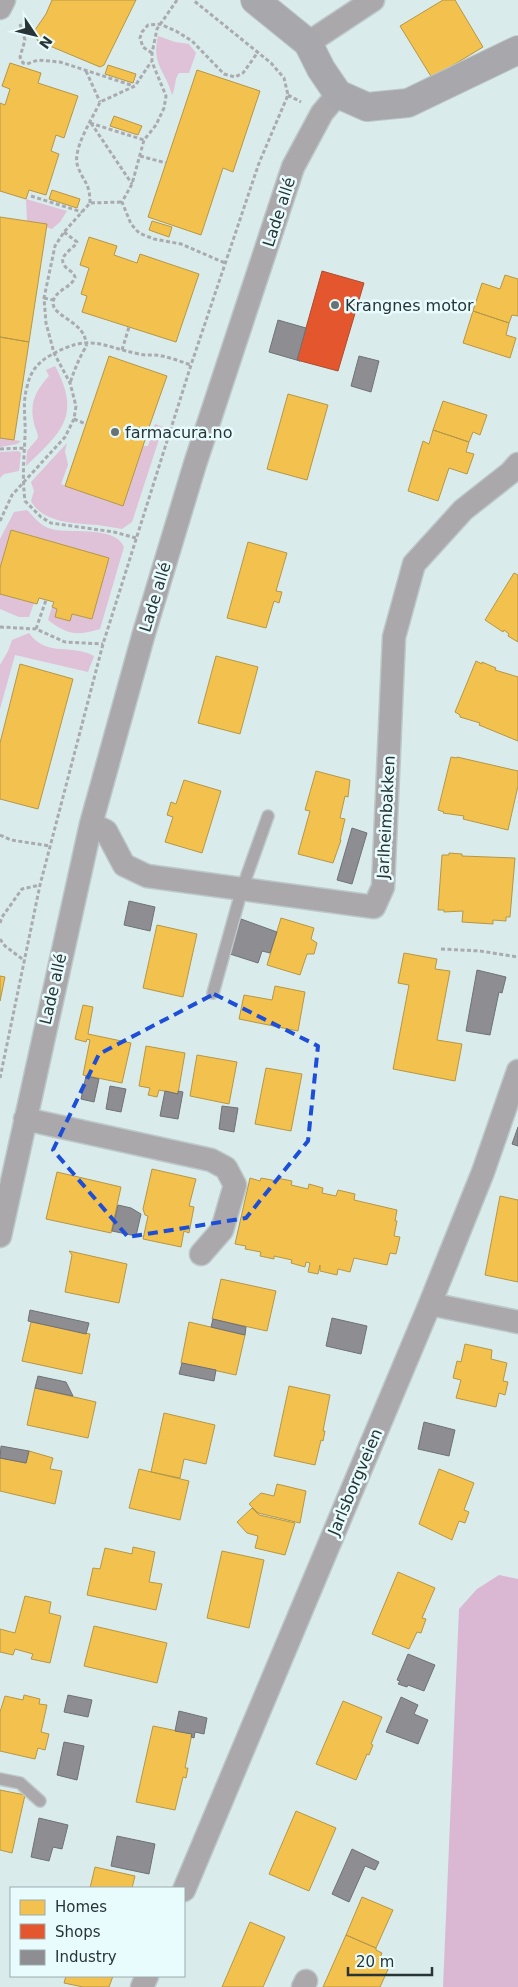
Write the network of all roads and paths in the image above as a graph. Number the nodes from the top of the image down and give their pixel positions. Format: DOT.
graph roads {
  1 [pos="4,0"];
  2 [pos="177,0"];
  3 [pos="193,0"];
  4 [pos="255,0"];
  5 [pos="373,0"];
  6 [pos="0,8"];
  7 [pos="20,24"];
  8 [pos="160,24"];
  9 [pos="308,43"];
  10 [pos="518,50"];
  11 [pos="258,52"];
  12 [pos="152,53"];
  13 [pos="152,62"];
  14 [pos="86,71"];
  15 [pos="135,86"];
  16 [pos="338,94"];
  17 [pos="100,102"];
  18 [pos="90,123"];
  19 [pos="144,140"];
  20 [pos="140,156"];
  21 [pos="166,163"];
  22 [pos="132,184"];
  23 [pos="31,196"];
  24 [pos="122,202"];
  25 [pos="90,203"];
  26 [pos="82,212"];
  27 [pos="64,232"];
  28 [pos="225,263"];
  29 [pos="44,298"];
  30 [pos="53,300"];
  31 [pos="129,327"];
  32 [pos="86,342"];
  33 [pos="122,350"];
  34 [pos="54,353"];
  35 [pos="191,365"];
  36 [pos="70,383"];
  37 [pos="74,419"];
  38 [pos="86,424"];
  39 [pos="24,448"];
  40 [pos="0,449"];
  41 [pos="518,464"];
  42 [pos="23,482"];
  43 [pos="0,521"];
  44 [pos="136,538"];
  45 [pos="46,600"];
  46 [pos="1,627"];
  47 [pos="36,629"];
  48 [pos="0,632"];
  49 [pos="103,644"];
  50 [pos="268,816"];
  51 [pos="91,824"];
  52 [pos="0,835"];
  53 [pos="50,846"];
  54 [pos="40,885"];
  55 [pos="242,889"];
  56 [pos="0,922"];
  57 [pos="0,939"];
  58 [pos="441,949"];
  59 [pos="518,957"];
  60 [pos="25,961"];
  61 [pos="213,992"];
  62 [pos="2,1064"];
  63 [pos="518,1071"];
  64 [pos="0,1078"];
  65 [pos="24,1119"];
  66 [pos="0,1236"];
  67 [pos="201,1254"];
  68 [pos="430,1304"];
  69 [pos="518,1322"];
  70 [pos="0,1779"];
  71 [pos="40,1801"];
  72 [pos="185,1888"];
  1 -- 6 [label="street"];
  2 -- 8 [label="path"];
  3 -- 11 [label="path"];
  4 -- 9 [label="street"];
  5 -- 9 [label="street"];
  7 -- 14 [label="path"];
  8 -- 11 [label="path"];
  8 -- 12 [label="path"];
  8 -- 12 [label="path"];
  9 -- 16 [label="street"];
  10 -- 16 [label="street"];
  11 -- 28 [label="path"];
  12 -- 13 [label="path"];
  13 -- 15 [label="path"];
  13 -- 19 [label="path"];
  14 -- 15 [label="path"];
  14 -- 17 [label="path"];
  15 -- 17 [label="path"];
  16 -- 51 [label="street, Lade allé"];
  17 -- 18 [label="path"];
  18 -- 19 [label="path"];
  18 -- 22 [label="path"];
  18 -- 25 [label="path"];
  19 -- 20 [label="path"];
  20 -- 21 [label="path"];
  20 -- 22 [label="path"];
  22 -- 24 [label="path"];
  23 -- 26 [label="path"];
  24 -- 25 [label="path"];
  24 -- 28 [label="path"];
  25 -- 26 [label="path"];
  26 -- 27 [label="path"];
  27 -- 29 [label="path"];
  27 -- 30 [label="path"];
  28 -- 35 [label="path"];
  29 -- 30 [label="path"];
  29 -- 34 [label="path"];
  30 -- 32 [label="path"];
  31 -- 33 [label="path"];
  32 -- 33 [label="path"];
  32 -- 34 [label="path"];
  32 -- 36 [label="path"];
  33 -- 35 [label="path"];
  34 -- 36 [label="path"];
  34 -- 39 [label="path"];
  35 -- 44 [label="path"];
  36 -- 37 [label="path"];
  37 -- 38 [label="path"];
  37 -- 42 [label="path"];
  39 -- 40 [label="path"];
  39 -- 42 [label="path"];
  41 -- 55 [label="street, Jarlheimbakken"];
  42 -- 43 [label="path"];
  42 -- 44 [label="path"];
  44 -- 49 [label="path"];
  45 -- 47 [label="path"];
  46 -- 47 [label="path"];
  46 -- 48 [label="path"];
  47 -- 49 [label="path"];
  49 -- 53 [label="path"];
  50 -- 55 [label="lane"];
  51 -- 55 [label="street, Jarlheimbakken"];
  51 -- 65 [label="street, Lade allé"];
  52 -- 53 [label="path"];
  53 -- 54 [label="path"];
  54 -- 56 [label="path"];
  54 -- 60 [label="path"];
  55 -- 61 [label="lane"];
  57 -- 60 [label="path"];
  58 -- 59 [label="path"];
  60 -- 62 [label="path"];
  62 -- 64 [label="path"];
  63 -- 68 [label="street, Jarlsborgveien"];
  65 -- 66 [label="street, Lade allé"];
  65 -- 67 [label="street"];
  68 -- 69 [label="street"];
  68 -- 72 [label="street, Jarlsborgveien"];
  70 -- 71 [label="lane"];
}
